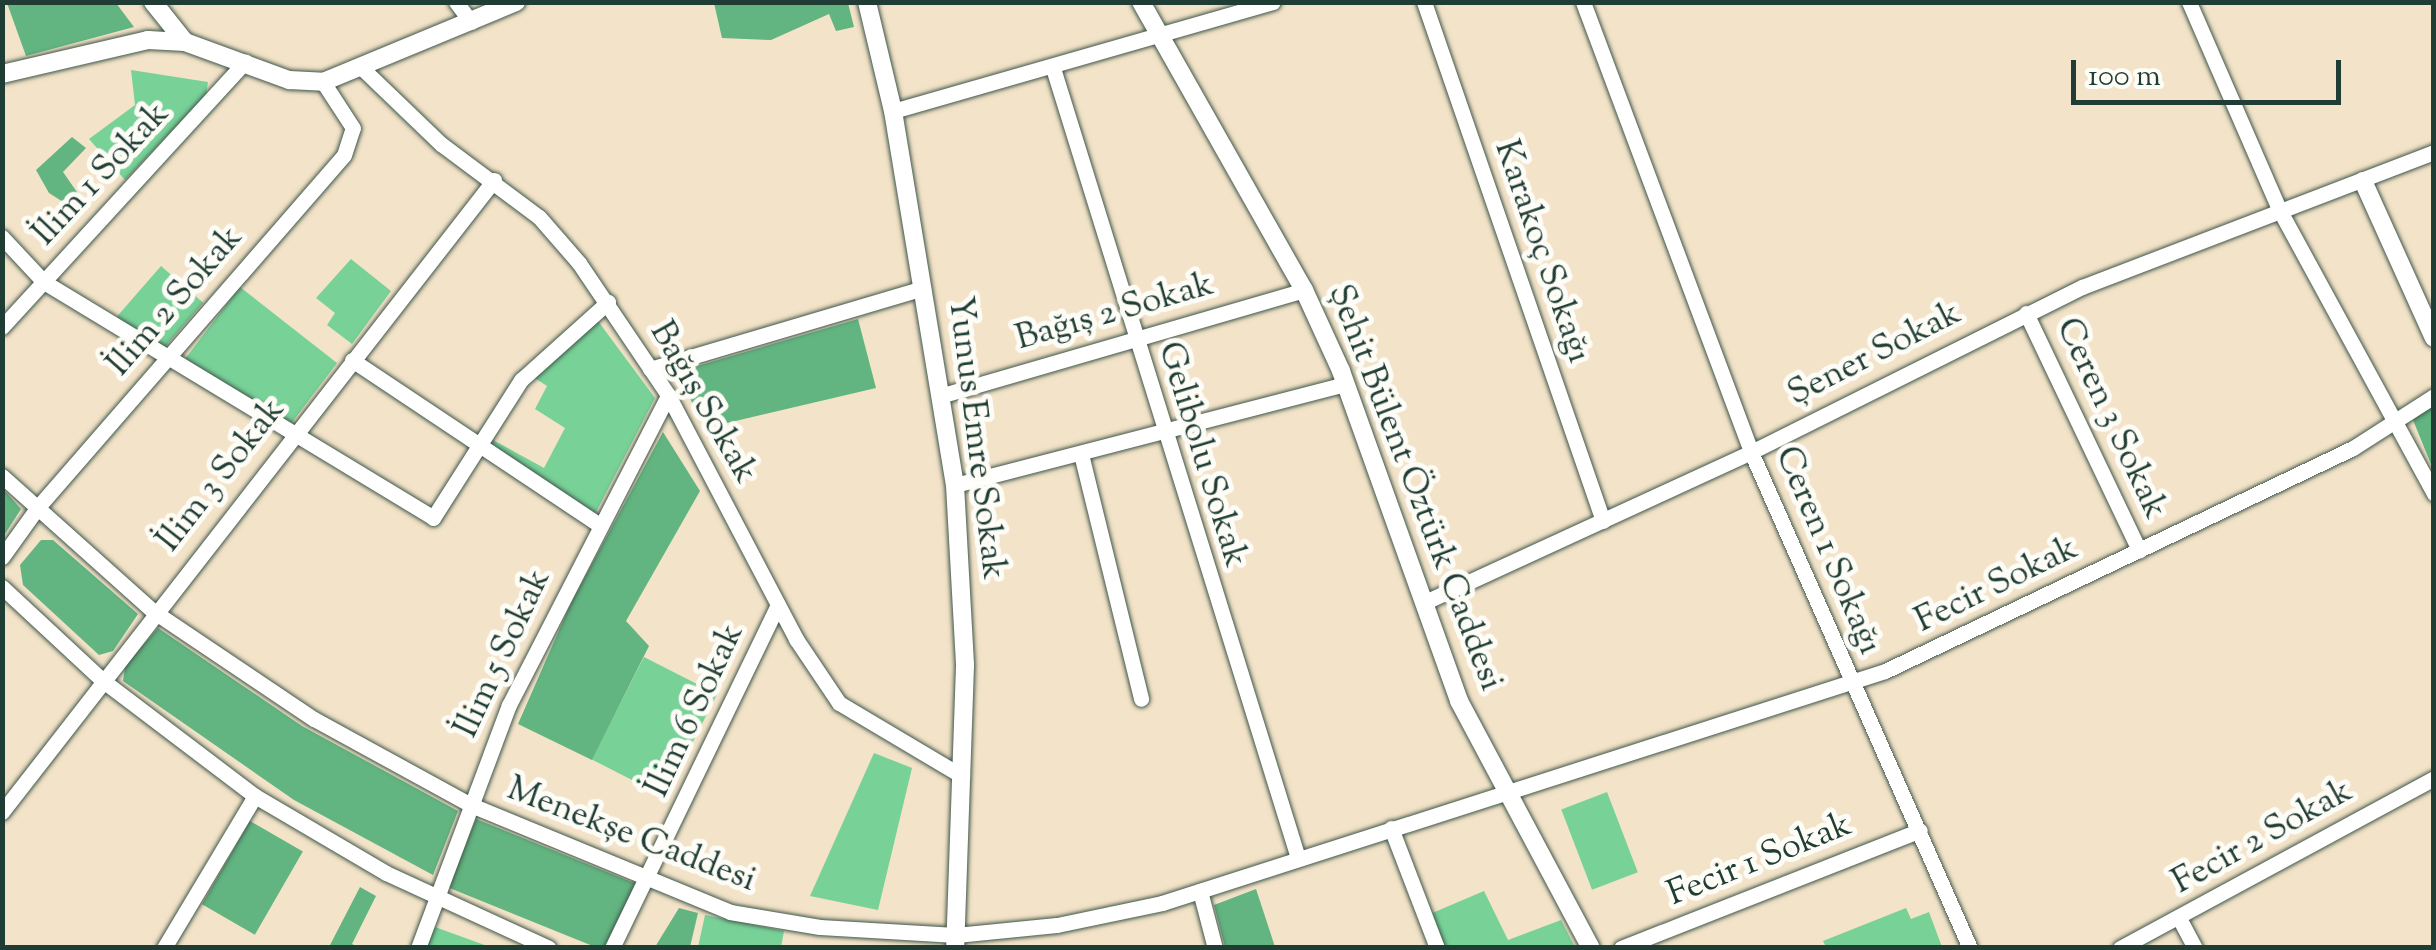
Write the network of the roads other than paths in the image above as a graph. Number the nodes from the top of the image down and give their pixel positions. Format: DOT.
graph roads {
  1 [pos="153,2"];
  2 [pos="456,2"];
  3 [pos="516,2"];
  4 [pos="866,2"];
  5 [pos="1141,2"];
  6 [pos="1273,2"];
  7 [pos="1424,2"];
  8 [pos="1583,2"];
  9 [pos="2190,2"];
  10 [pos="472,22"];
  11 [pos="1159,36"];
  12 [pos="185,42"];
  13 [pos="245,62"];
  14 [pos="1052,68"];
  15 [pos="364,70"];
  16 [pos="2,74"];
  17 [pos="324,82"];
  18 [pos="892,111"];
  19 [pos="2434,152"];
  20 [pos="494,180"];
  21 [pos="2362,181"];
  22 [pos="2280,210"];
  23 [pos="2,237"];
  24 [pos="44,282"];
  25 [pos="922,288"];
  26 [pos="1304,290"];
  27 [pos="608,302"];
  28 [pos="2026,313"];
  29 [pos="2,327"];
  30 [pos="2434,338"];
  31 [pos="1133,339"];
  32 [pos="166,359"];
  33 [pos="352,360"];
  34 [pos="650,369"];
  35 [pos="1345,384"];
  36 [pos="943,394"];
  37 [pos="668,396"];
  38 [pos="2434,396"];
  39 [pos="2396,418"];
  40 [pos="1164,434"];
  41 [pos="291,436"];
  42 [pos="476,448"];
  43 [pos="1751,452"];
  44 [pos="1081,454"];
  45 [pos="2,476"];
  46 [pos="956,485"];
  47 [pos="2434,494"];
  48 [pos="38,507"];
  49 [pos="1603,521"];
  50 [pos="598,525"];
  51 [pos="2139,550"];
  52 [pos="2,557"];
  53 [pos="2,587"];
  54 [pos="1422,602"];
  55 [pos="778,605"];
  56 [pos="154,611"];
  57 [pos="102,680"];
  58 [pos="1850,682"];
  59 [pos="1141,699"];
  60 [pos="962,776"];
  61 [pos="2434,778"];
  62 [pos="1506,794"];
  63 [pos="256,796"];
  64 [pos="471,806"];
  65 [pos="2,812"];
  66 [pos="1391,828"];
  67 [pos="1920,830"];
  68 [pos="1298,858"];
  69 [pos="650,879"];
  70 [pos="1200,891"];
  71 [pos="440,900"];
  72 [pos="2179,918"];
  73 [pos="955,941"];
  74 [pos="164,948"];
  75 [pos="418,948"];
  76 [pos="549,948"];
  77 [pos="612,948"];
  78 [pos="1215,948"];
  79 [pos="1436,948"];
  80 [pos="1591,948"];
  81 [pos="1621,948"];
  82 [pos="1970,948"];
  83 [pos="2120,948"];
  84 [pos="2195,948"];
  1 -- 12 [label="street"];
  2 -- 10 [label="street"];
  3 -- 10 [label="street"];
  4 -- 18 [label="street, Yunus Emre Sokak"];
  5 -- 11 [label="street, Şehit Bülent Öztürk Caddesi"];
  6 -- 11 [label="street"];
  7 -- 49 [label="street, Karakoç Sokağı"];
  8 -- 43 [label="street, Ceren 1 Sokağı"];
  9 -- 22 [label="street"];
  10 -- 15 [label="street"];
  11 -- 14 [label="street"];
  11 -- 26 [label="street, Şehit Bülent Öztürk Caddesi"];
  12 -- 13 [label="street"];
  12 -- 16 [label="street"];
  13 -- 17 [label="street"];
  13 -- 24 [label="street, İlim 1 Sokak"];
  14 -- 18 [label="street"];
  14 -- 31 [label="street, Gelibolu Sokak"];
  15 -- 17 [label="street"];
  15 -- 20 [label="street, Bağış Sokak"];
  17 -- 32 [label="street, İlim 2 Sokak"];
  18 -- 25 [label="street, Yunus Emre Sokak"];
  19 -- 21 [label="street, Şener Sokak"];
  20 -- 27 [label="street, Bağış Sokak"];
  20 -- 33 [label="street, İlim 3 Sokak"];
  21 -- 22 [label="street, Şener Sokak"];
  21 -- 30 [label="street"];
  22 -- 28 [label="street, Şener Sokak"];
  22 -- 39 [label="street"];
  23 -- 24 [label="street"];
  24 -- 29 [label="street, İlim 1 Sokak"];
  24 -- 32 [label="street"];
  25 -- 34 [label="street"];
  25 -- 36 [label="street, Yunus Emre Sokak"];
  26 -- 31 [label="street, Bağış 2 Sokak"];
  26 -- 35 [label="street, Şehit Bülent Öztürk Caddesi"];
  27 -- 34 [label="street, Bağış Sokak"];
  27 -- 42 [label="street"];
  28 -- 43 [label="street, Şener Sokak"];
  28 -- 51 [label="street, Ceren 3 Sokak"];
  31 -- 36 [label="street, Bağış 2 Sokak"];
  31 -- 40 [label="street, Gelibolu Sokak"];
  32 -- 41 [label="street"];
  32 -- 48 [label="street, İlim 2 Sokak"];
  33 -- 41 [label="street, İlim 3 Sokak"];
  33 -- 42 [label="street"];
  34 -- 37 [label="street, Bağış Sokak"];
  35 -- 40 [label="street"];
  35 -- 54 [label="street, Şehit Bülent Öztürk Caddesi"];
  36 -- 46 [label="street, Yunus Emre Sokak"];
  37 -- 50 [label="street, İlim 5 Sokak"];
  37 -- 55 [label="street, Bağış Sokak"];
  38 -- 39 [label="street, Fecir Sokak"];
  39 -- 47 [label="street"];
  39 -- 51 [label="street, Fecir Sokak"];
  40 -- 44 [label="street"];
  40 -- 68 [label="street, Gelibolu Sokak"];
  41 -- 42 [label="street"];
  41 -- 56 [label="street, İlim 3 Sokak"];
  42 -- 50 [label="street"];
  43 -- 49 [label="street, Şener Sokak"];
  43 -- 58 [label="street, Ceren 1 Sokağı"];
  44 -- 46 [label="street"];
  44 -- 59 [label="street"];
  45 -- 48 [label="street, Menekşe Caddesi"];
  46 -- 60 [label="street, Yunus Emre Sokak"];
  48 -- 52 [label="street, İlim 2 Sokak"];
  48 -- 56 [label="street, Menekşe Caddesi"];
  49 -- 54 [label="street, Şener Sokak"];
  50 -- 64 [label="street, İlim 5 Sokak"];
  51 -- 58 [label="street, Fecir Sokak"];
  53 -- 57 [label="street"];
  54 -- 62 [label="street, Şehit Bülent Öztürk Caddesi"];
  55 -- 60 [label="street, Bağış Sokak"];
  55 -- 69 [label="street, İlim 6 Sokak"];
  56 -- 57 [label="street, İlim 3 Sokak"];
  56 -- 64 [label="street, Menekşe Caddesi"];
  57 -- 63 [label="street"];
  57 -- 65 [label="street, İlim 3 Sokak"];
  58 -- 62 [label="street, Fecir Sokak"];
  58 -- 67 [label="street, Ceren 1 Sokağı"];
  60 -- 73 [label="street, Yunus Emre Sokak"];
  61 -- 72 [label="street, Fecir 2 Sokak"];
  62 -- 66 [label="street, Menekşe Caddesi"];
  62 -- 80 [label="street, Şehit Bülent Öztürk Caddesi"];
  63 -- 71 [label="street"];
  63 -- 74 [label="street"];
  64 -- 69 [label="street, Menekşe Caddesi"];
  64 -- 71 [label="street, İlim 5 Sokak"];
  66 -- 68 [label="street, Menekşe Caddesi"];
  66 -- 79 [label="street"];
  67 -- 81 [label="street, Fecir 1 Sokak"];
  67 -- 82 [label="street, Ceren 1 Sokağı"];
  68 -- 70 [label="street, Menekşe Caddesi"];
  69 -- 73 [label="street, Menekşe Caddesi"];
  69 -- 77 [label="street, İlim 6 Sokak"];
  70 -- 73 [label="street, Menekşe Caddesi"];
  70 -- 78 [label="street"];
  71 -- 75 [label="street, İlim 5 Sokak"];
  71 -- 76 [label="street"];
  72 -- 83 [label="street, Fecir 2 Sokak"];
  72 -- 84 [label="street"];
}
